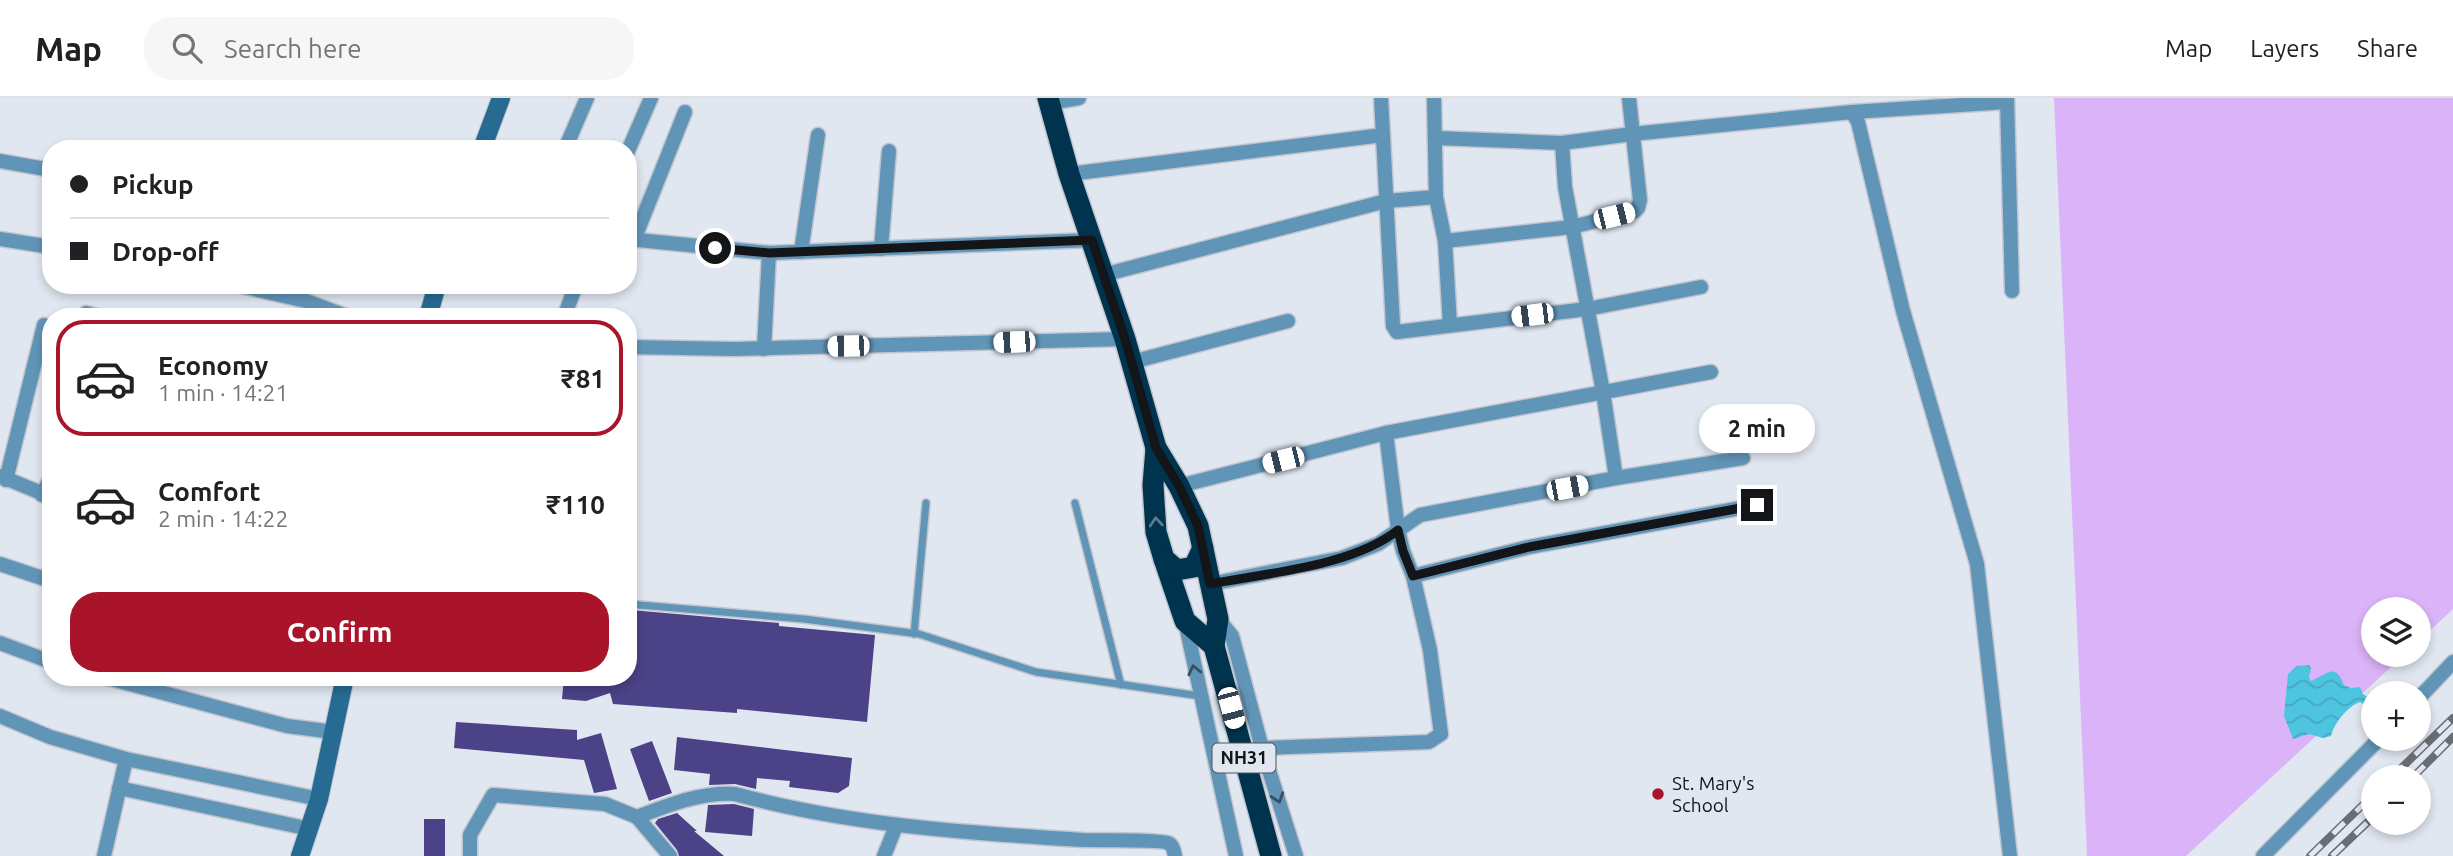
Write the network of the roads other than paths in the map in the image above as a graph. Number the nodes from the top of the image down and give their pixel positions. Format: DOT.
graph roads {
  1 [pos="501,98"];
  2 [pos="587,98"];
  3 [pos="651,98"];
  4 [pos="1079,98"];
  5 [pos="1381,98"];
  6 [pos="1434,98"];
  7 [pos="1629,98"];
  8 [pos="2007,100"];
  9 [pos="1049,101"];
  10 [pos="685,112"];
  11 [pos="1852,112"];
  12 [pos="1632,134"];
  13 [pos="818,135"];
  14 [pos="1383,135"];
  15 [pos="1435,138"];
  16 [pos="485,140"];
  17 [pos="569,140"];
  18 [pos="633,140"];
  19 [pos="1562,143"];
  20 [pos="889,151"];
  21 [pos="0,162"];
  22 [pos="42,169"];
  23 [pos="1069,174"];
  24 [pos="1436,197"];
  25 [pos="1385,201"];
  26 [pos="637,226"];
  27 [pos="1572,227"];
  28 [pos="0,239"];
  29 [pos="1092,240"];
  30 [pos="637,241"];
  31 [pos="1445,241"];
  32 [pos="42,246"];
  33 [pos="881,249"];
  34 [pos="801,252"];
  35 [pos="769,253"];
  36 [pos="1103,275"];
  37 [pos="1700,287"];
  38 [pos="2012,291"];
  39 [pos="276,294"];
  40 [pos="325,308"];
  41 [pos="1587,309"];
  42 [pos="1289,321"];
  43 [pos="1450,326"];
  44 [pos="42,332"];
  45 [pos="1125,339"];
  46 [pos="637,347"];
  47 [pos="764,349"];
  48 [pos="1132,362"];
  49 [pos="1711,372"];
  50 [pos="1603,392"];
  51 [pos="1386,433"];
  52 [pos="1156,448"];
  53 [pos="1743,458"];
  54 [pos="3,478"];
  55 [pos="1616,478"];
  56 [pos="1179,486"];
  57 [pos="42,494"];
  58 [pos="926,503"];
  59 [pos="1075,503"];
  60 [pos="1757,505"];
  61 [pos="1398,530"];
  62 [pos="1203,548"];
  63 [pos="1164,559"];
  64 [pos="0,564"];
  65 [pos="1413,576"];
  66 [pos="42,578"];
  67 [pos="1210,584"];
  68 [pos="637,605"];
  69 [pos="1218,619"];
  70 [pos="1185,621"];
  71 [pos="914,634"];
  72 [pos="0,643"];
  73 [pos="1214,646"];
  74 [pos="42,659"];
  75 [pos="2453,663"];
  76 [pos="1121,685"];
  77 [pos="138,686"];
  78 [pos="343,686"];
  79 [pos="2431,686"];
  80 [pos="1200,696"];
  81 [pos="0,718"];
  82 [pos="334,732"];
  83 [pos="1262,748"];
  84 [pos="2367,751"];
  85 [pos="126,760"];
  86 [pos="119,788"];
  87 [pos="319,799"];
  88 [pos="637,817"];
  89 [pos="896,825"];
  90 [pos="310,829"];
  91 [pos="1125,849"];
  92 [pos="104,856"];
  93 [pos="300,856"];
  94 [pos="470,856"];
  95 [pos="670,856"];
  96 [pos="884,856"];
  97 [pos="1175,856"];
  98 [pos="1236,856"];
  99 [pos="1271,856"];
  100 [pos="1296,856"];
  101 [pos="2010,856"];
  102 [pos="2263,856"];
  1 -- 16 [label="main road"];
  2 -- 17 [label="street"];
  3 -- 18 [label="street"];
  4 -- 9 [label="street"];
  5 -- 14 [label="street"];
  6 -- 15 [label="street"];
  7 -- 12 [label="street"];
  8 -- 11 [label="street"];
  8 -- 38 [label="street"];
  9 -- 23 [label="highway, NH31"];
  10 -- 26 [label="street"];
  11 -- 12 [label="street"];
  11 -- 101 [label="street"];
  12 -- 19 [label="street"];
  12 -- 27 [label="street"];
  13 -- 34 [label="street"];
  14 -- 23 [label="street"];
  14 -- 25 [label="street"];
  15 -- 19 [label="street"];
  15 -- 24 [label="street"];
  19 -- 27 [label="street"];
  20 -- 33 [label="street"];
  21 -- 22 [label="street"];
  23 -- 29 [label="highway, NH31"];
  24 -- 25 [label="street"];
  24 -- 31 [label="street"];
  25 -- 36 [label="street"];
  25 -- 43 [label="street"];
  27 -- 31 [label="street"];
  27 -- 41 [label="street"];
  28 -- 32 [label="street"];
  29 -- 33 [label="street"];
  29 -- 36 [label="highway, NH31"];
  30 -- 35 [label="street"];
  31 -- 43 [label="street"];
  33 -- 34 [label="street"];
  34 -- 35 [label="street"];
  35 -- 47 [label="street"];
  36 -- 45 [label="highway, NH31"];
  37 -- 41 [label="street"];
  39 -- 40 [label="street"];
  41 -- 43 [label="street"];
  41 -- 50 [label="street"];
  42 -- 48 [label="street"];
  44 -- 54 [label="street"];
  45 -- 47 [label="street"];
  45 -- 48 [label="highway, NH31"];
  46 -- 47 [label="street"];
  48 -- 52 [label="highway, NH31"];
  49 -- 50 [label="street"];
  50 -- 51 [label="street"];
  50 -- 55 [label="street"];
  51 -- 56 [label="street"];
  51 -- 61 [label="street"];
  52 -- 56 [label="highway, NH31"];
  63 -- 52 [label="highway, NH31, one-way"];
  53 -- 55 [label="street"];
  54 -- 57 [label="street"];
  55 -- 61 [label="street"];
  56 -- 62 [label="highway, NH31"];
  58 -- 71 [label="lane"];
  59 -- 76 [label="lane"];
  60 -- 65 [label="street"];
  61 -- 65 [label="street"];
  61 -- 67 [label="street"];
  62 -- 63 [label="highway"];
  62 -- 67 [label="highway, NH31"];
  63 -- 70 [label="highway, NH31"];
  64 -- 66 [label="street"];
  65 -- 83 [label="street"];
  67 -- 69 [label="highway, NH31"];
  68 -- 71 [label="lane"];
  69 -- 73 [label="highway, NH31"];
  69 -- 83 [label="street"];
  70 -- 73 [label="highway"];
  80 -- 70 [label="street, one-way"];
  71 -- 76 [label="lane"];
  72 -- 74 [label="street"];
  73 -- 99 [label="highway, NH31"];
  75 -- 79 [label="street"];
  76 -- 80 [label="lane"];
  77 -- 82 [label="street"];
  78 -- 82 [label="main road"];
  80 -- 98 [label="street"];
  81 -- 85 [label="street"];
  82 -- 87 [label="main road"];
  83 -- 100 [label="street, one-way"];
  84 -- 102 [label="street"];
  85 -- 86 [label="street"];
  85 -- 87 [label="street"];
  86 -- 90 [label="street"];
  86 -- 92 [label="street"];
  87 -- 90 [label="main road"];
  88 -- 89 [label="street"];
  88 -- 94 [label="street"];
  88 -- 95 [label="street"];
  89 -- 91 [label="street"];
  89 -- 96 [label="street"];
  90 -- 93 [label="main road"];
  91 -- 97 [label="street"];
}
